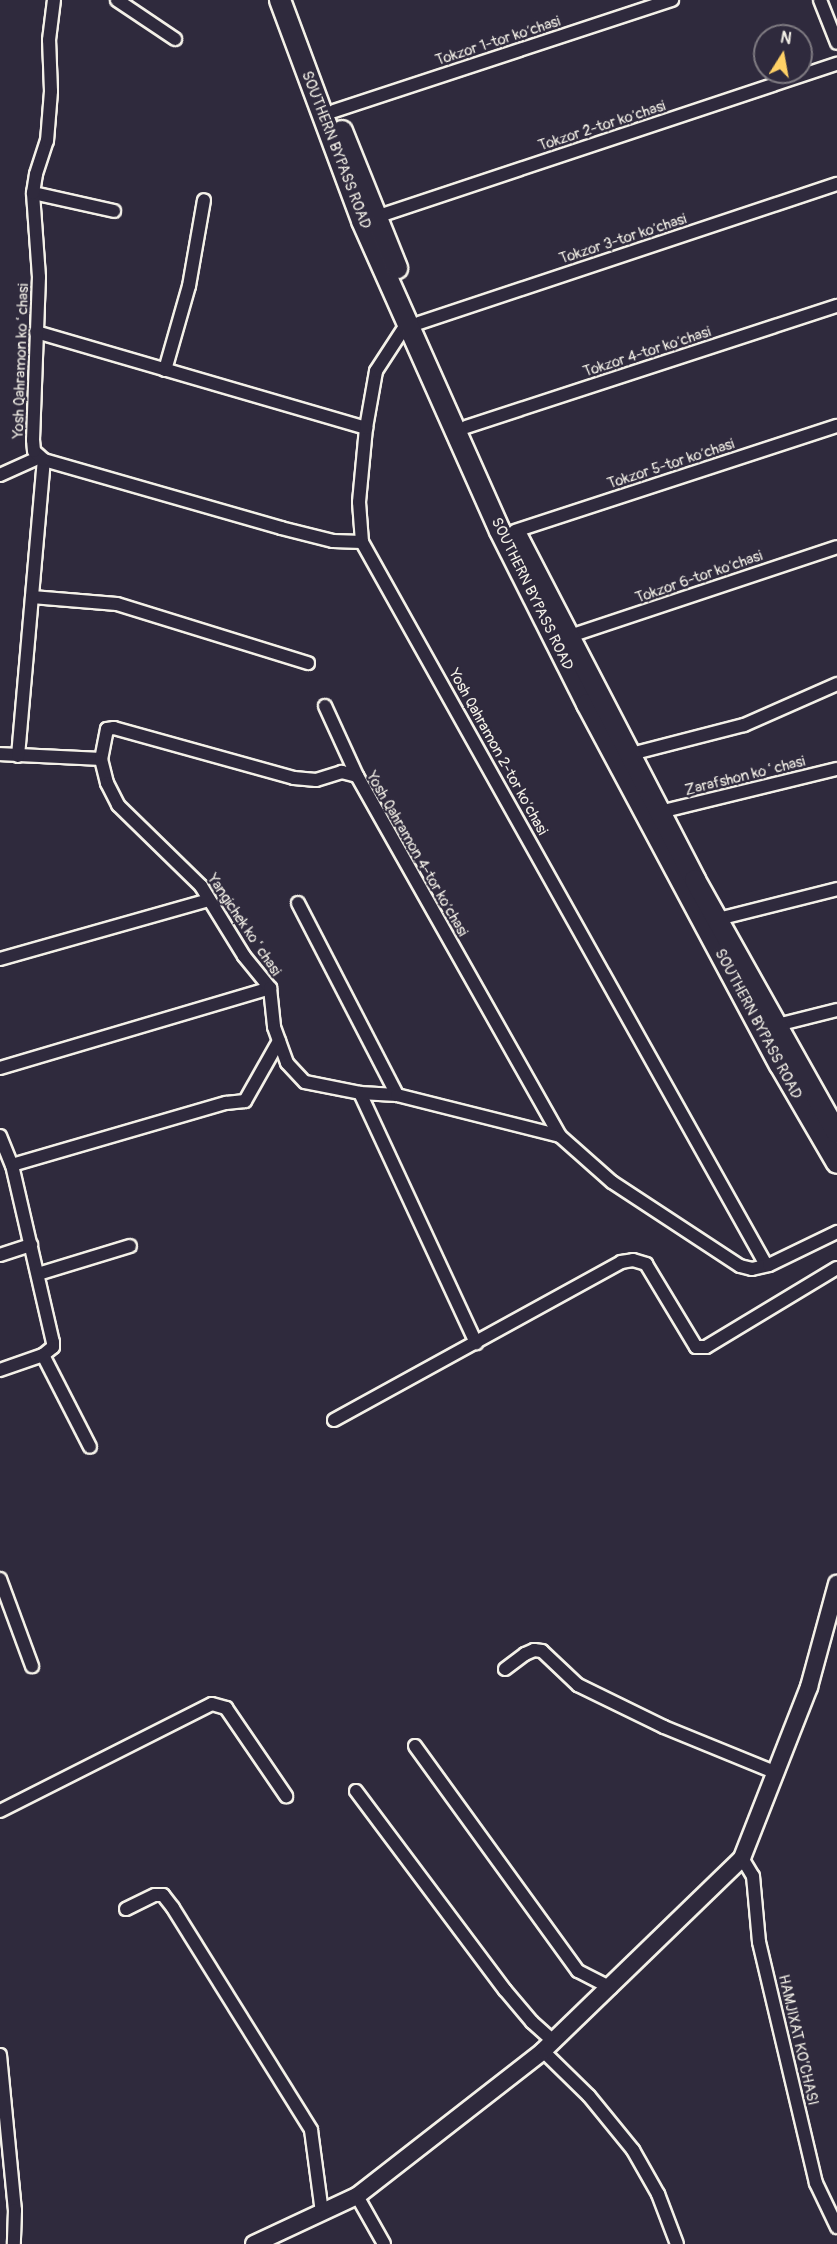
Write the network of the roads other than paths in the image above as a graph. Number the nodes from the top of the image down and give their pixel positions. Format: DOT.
graph roads {
  1 [pos="54,0"];
  2 [pos="117,0"];
  3 [pos="280,0"];
  4 [pos="293,0"];
  5 [pos="672,0"];
  6 [pos="820,0"];
  7 [pos="175,39"];
  8 [pos="837,43"];
  9 [pos="837,64"];
  10 [pos="334,111"];
  11 [pos="837,184"];
  12 [pos="33,193"];
  13 [pos="204,200"];
  14 [pos="114,211"];
  15 [pos="376,218"];
  16 [pos="837,306"];
  17 [pos="413,323"];
  18 [pos="36,332"];
  19 [pos="165,370"];
  20 [pos="837,426"];
  21 [pos="466,427"];
  22 [pos="366,428"];
  23 [pos="41,459"];
  24 [pos="0,475"];
  25 [pos="514,531"];
  26 [pos="362,542"];
  27 [pos="837,547"];
  28 [pos="32,597"];
  29 [pos="570,636"];
  30 [pos="308,663"];
  31 [pos="837,684"];
  32 [pos="325,706"];
  33 [pos="631,753"];
  34 [pos="0,754"];
  35 [pos="18,756"];
  36 [pos="101,759"];
  37 [pos="837,769"];
  38 [pos="357,776"];
  39 [pos="660,812"];
  40 [pos="837,889"];
  41 [pos="209,900"];
  42 [pos="298,903"];
  43 [pos="718,919"];
  44 [pos="0,959"];
  45 [pos="270,988"];
  46 [pos="837,1010"];
  47 [pos="777,1025"];
  48 [pos="279,1041"];
  49 [pos="0,1068"];
  50 [pos="360,1093"];
  51 [pos="397,1095"];
  52 [pos="836,1130"];
  53 [pos="0,1136"];
  54 [pos="560,1136"];
  55 [pos="837,1163"];
  56 [pos="12,1165"];
  57 [pos="837,1232"];
  58 [pos="31,1245"];
  59 [pos="130,1246"];
  60 [pos="0,1255"];
  61 [pos="766,1265"];
  62 [pos="837,1268"];
  63 [pos="38,1274"];
  64 [pos="476,1343"];
  65 [pos="43,1355"];
  66 [pos="0,1370"];
  67 [pos="334,1420"];
  68 [pos="90,1447"];
  69 [pos="0,1579"];
  70 [pos="837,1584"];
  71 [pos="32,1666"];
  72 [pos="505,1669"];
  73 [pos="415,1746"];
  74 [pos="777,1773"];
  75 [pos="356,1791"];
  76 [pos="286,1796"];
  77 [pos="0,1811"];
  78 [pos="742,1858"];
  79 [pos="126,1909"];
  80 [pos="611,1988"];
  81 [pos="548,2046"];
  82 [pos="0,2055"];
  83 [pos="357,2196"];
  84 [pos="322,2212"];
  85 [pos="837,2227"];
  86 [pos="14,2244"];
  87 [pos="254,2244"];
  88 [pos="384,2244"];
  89 [pos="677,2244"];
  1 -- 12 [label="street, Yosh Qahramon koʻchasi"];
  2 -- 7 [label="street"];
  3 -- 17 [label="highway, SOUTHERN BYPASS ROAD"];
  4 -- 10 [label="highway, SOUTHERN BYPASS ROAD"];
  5 -- 10 [label="street, Tokzor 1-tor koʼchasi"];
  6 -- 8 [label="street"];
  9 -- 15 [label="street, Tokzor 2-tor koʼchasi"];
  10 -- 15 [label="highway, SOUTHERN BYPASS ROAD"];
  11 -- 17 [label="street, Tokzor 3-tor koʼchasi"];
  12 -- 14 [label="street"];
  12 -- 18 [label="street, Yosh Qahramon koʻchasi"];
  13 -- 19 [label="street"];
  15 -- 17 [label="highway, SOUTHERN BYPASS ROAD"];
  16 -- 21 [label="street, Tokzor 4-tor koʼchasi"];
  17 -- 21 [label="highway, SOUTHERN BYPASS ROAD"];
  17 -- 22 [label="street"];
  17 -- 55 [label="highway, SOUTHERN BYPASS ROAD"];
  18 -- 19 [label="street"];
  18 -- 23 [label="street, Yosh Qahramon koʻchasi"];
  19 -- 22 [label="street"];
  20 -- 25 [label="street, Tokzor 5-tor koʼchasi"];
  21 -- 25 [label="highway, SOUTHERN BYPASS ROAD"];
  22 -- 26 [label="street"];
  23 -- 24 [label="street"];
  23 -- 26 [label="street"];
  23 -- 28 [label="street, Yosh Qahramon koʻchasi"];
  25 -- 29 [label="highway, SOUTHERN BYPASS ROAD"];
  26 -- 61 [label="street, Yosh Qahramon 2-tor koʼchasi"];
  27 -- 29 [label="street, Tokzor 6-tor koʼchasi"];
  28 -- 30 [label="street"];
  28 -- 35 [label="street, Yosh Qahramon koʻchasi"];
  29 -- 33 [label="highway, SOUTHERN BYPASS ROAD"];
  31 -- 33 [label="street"];
  32 -- 38 [label="street"];
  33 -- 39 [label="highway, SOUTHERN BYPASS ROAD"];
  34 -- 35 [label="street"];
  35 -- 36 [label="street"];
  36 -- 38 [label="street, Yosh Qahramon 4-tor koʼchasi"];
  36 -- 41 [label="street, Yangichek koʻchasi"];
  37 -- 39 [label="street, Zarafshon koʻchasi"];
  38 -- 54 [label="street, Yosh Qahramon 4-tor koʼchasi"];
  39 -- 43 [label="highway, SOUTHERN BYPASS ROAD"];
  40 -- 43 [label="street"];
  41 -- 44 [label="street"];
  41 -- 45 [label="street, Yangichek koʻchasi"];
  42 -- 51 [label="street"];
  43 -- 47 [label="highway, SOUTHERN BYPASS ROAD"];
  45 -- 48 [label="street, Yangichek koʻchasi"];
  45 -- 49 [label="street"];
  46 -- 47 [label="street"];
  47 -- 52 [label="highway, SOUTHERN BYPASS ROAD"];
  48 -- 50 [label="street, Yangichek koʻchasi"];
  48 -- 56 [label="street"];
  50 -- 51 [label="street, Yangichek koʻchasi"];
  50 -- 64 [label="street"];
  51 -- 54 [label="street, Yangichek koʻchasi"];
  53 -- 56 [label="street"];
  54 -- 61 [label="street"];
  56 -- 58 [label="street"];
  57 -- 61 [label="street"];
  58 -- 60 [label="street"];
  58 -- 63 [label="street"];
  59 -- 63 [label="street"];
  62 -- 64 [label="street"];
  63 -- 65 [label="street"];
  64 -- 67 [label="street"];
  65 -- 66 [label="street"];
  65 -- 68 [label="street"];
  69 -- 71 [label="street"];
  70 -- 74 [label="main road"];
  72 -- 74 [label="street"];
  73 -- 80 [label="street"];
  74 -- 78 [label="main road"];
  75 -- 81 [label="street"];
  76 -- 77 [label="street"];
  78 -- 80 [label="main road"];
  78 -- 85 [label="street, HAMJIXAT KO’CHASI"];
  79 -- 84 [label="street"];
  80 -- 81 [label="main road"];
  81 -- 83 [label="main road"];
  81 -- 89 [label="street"];
  82 -- 86 [label="street"];
  83 -- 84 [label="main road"];
  83 -- 88 [label="street"];
  84 -- 87 [label="main road"];
}
